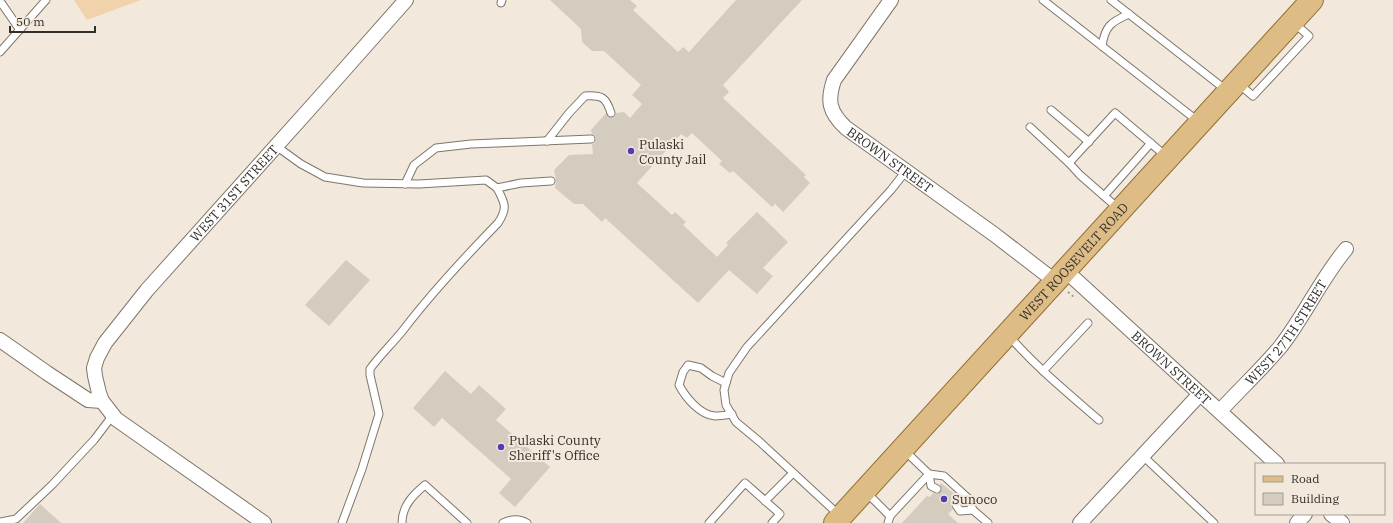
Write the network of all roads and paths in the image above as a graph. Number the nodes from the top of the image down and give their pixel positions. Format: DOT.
graph roads {
  1 [pos="46,0"];
  2 [pos="406,0"];
  3 [pos="891,0"];
  4 [pos="1043,0"];
  5 [pos="1111,0"];
  6 [pos="1312,0"];
  7 [pos="0,1"];
  8 [pos="1129,14"];
  9 [pos="20,30"];
  10 [pos="1102,46"];
  11 [pos="0,52"];
  12 [pos="1233,87"];
  13 [pos="1051,110"];
  14 [pos="611,113"];
  15 [pos="1200,123"];
  16 [pos="1030,127"];
  17 [pos="591,139"];
  18 [pos="547,141"];
  19 [pos="1089,142"];
  20 [pos="1151,143"];
  21 [pos="276,146"];
  22 [pos="1169,158"];
  23 [pos="1069,163"];
  24 [pos="906,171"];
  25 [pos="551,180"];
  26 [pos="405,184"];
  27 [pos="497,188"];
  28 [pos="1104,196"];
  29 [pos="1121,211"];
  30 [pos="1346,249"];
  31 [pos="1061,276"];
  32 [pos="1088,323"];
  33 [pos="1007,334"];
  34 [pos="0,340"];
  35 [pos="1043,371"];
  36 [pos="726,383"];
  37 [pos="1200,394"];
  38 [pos="102,401"];
  39 [pos="1220,411"];
  40 [pos="732,414"];
  41 [pos="113,415"];
  42 [pos="1099,420"];
  43 [pos="902,448"];
  44 [pos="1143,456"];
  45 [pos="1276,463"];
  46 [pos="793,473"];
  47 [pos="929,474"];
  48 [pos="934,489"];
  49 [pos="864,490"];
  50 [pos="765,501"];
  51 [pos="956,509"];
  52 [pos="973,510"];
  53 [pos="1304,515"];
  54 [pos="1332,515"];
  55 [pos="838,519"];
  56 [pos="889,521"];
  57 [pos="0,522"];
  58 [pos="1084,522"];
  59 [pos="264,523"];
  60 [pos="342,523"];
  61 [pos="402,523"];
  62 [pos="466,523"];
  63 [pos="503,523"];
  64 [pos="527,523"];
  65 [pos="709,523"];
  66 [pos="772,523"];
  67 [pos="988,523"];
  68 [pos="1214,523"];
  69 [pos="1297,523"];
  70 [pos="1342,523"];
  1 -- 9 [label="lane"];
  2 -- 21 [label="street, WEST 31ST STREET"];
  3 -- 24 [label="street, BROWN STREET"];
  4 -- 10 [label="lane"];
  5 -- 8 [label="lane"];
  6 -- 12 [label="main road, WEST ROOSEVELT ROAD"];
  7 -- 9 [label="lane"];
  8 -- 10 [label="lane"];
  8 -- 12 [label="lane"];
  9 -- 11 [label="lane"];
  10 -- 15 [label="lane"];
  12 -- 15 [label="main road, WEST ROOSEVELT ROAD"];
  13 -- 19 [label="lane"];
  14 -- 18 [label="lane"];
  15 -- 22 [label="main road, WEST ROOSEVELT ROAD"];
  16 -- 23 [label="lane"];
  17 -- 18 [label="lane"];
  18 -- 26 [label="lane"];
  19 -- 20 [label="lane"];
  19 -- 23 [label="lane"];
  20 -- 22 [label="lane"];
  20 -- 28 [label="lane"];
  21 -- 26 [label="lane"];
  21 -- 38 [label="street, WEST 31ST STREET"];
  22 -- 29 [label="main road, WEST ROOSEVELT ROAD"];
  23 -- 28 [label="lane"];
  24 -- 31 [label="street, BROWN STREET"];
  24 -- 36 [label="lane"];
  25 -- 27 [label="lane"];
  26 -- 27 [label="lane"];
  27 -- 60 [label="lane"];
  28 -- 29 [label="lane"];
  29 -- 31 [label="main road, WEST ROOSEVELT ROAD"];
  30 -- 39 [label="street, WEST 27TH STREET"];
  31 -- 33 [label="main road, WEST ROOSEVELT ROAD"];
  31 -- 37 [label="street, BROWN STREET"];
  32 -- 35 [label="lane"];
  33 -- 35 [label="lane"];
  33 -- 43 [label="main road, WEST ROOSEVELT ROAD"];
  34 -- 38 [label="street"];
  35 -- 42 [label="lane"];
  36 -- 40 [label="lane"];
  36 -- 40 [label="lane"];
  37 -- 39 [label="street, BROWN STREET"];
  37 -- 44 [label="street"];
  38 -- 41 [label="street, WEST 31ST STREET"];
  39 -- 45 [label="street, BROWN STREET"];
  40 -- 46 [label="lane"];
  41 -- 57 [label="lane"];
  41 -- 59 [label="street, WEST 31ST STREET"];
  43 -- 47 [label="lane"];
  43 -- 49 [label="main road, WEST ROOSEVELT ROAD"];
  44 -- 58 [label="street"];
  44 -- 68 [label="lane"];
  46 -- 50 [label="lane"];
  46 -- 55 [label="lane"];
  47 -- 48 [label="lane"];
  47 -- 52 [label="lane"];
  47 -- 56 [label="lane"];
  49 -- 55 [label="main road, WEST ROOSEVELT ROAD"];
  49 -- 56 [label="lane"];
  50 -- 65 [label="lane"];
  50 -- 66 [label="lane"];
  51 -- 52 [label="lane"];
  52 -- 67 [label="lane"];
  53 -- 69 [label="street"];
  54 -- 70 [label="street"];
  61 -- 62 [label="lane"];
  63 -- 64 [label="lane"];
}
